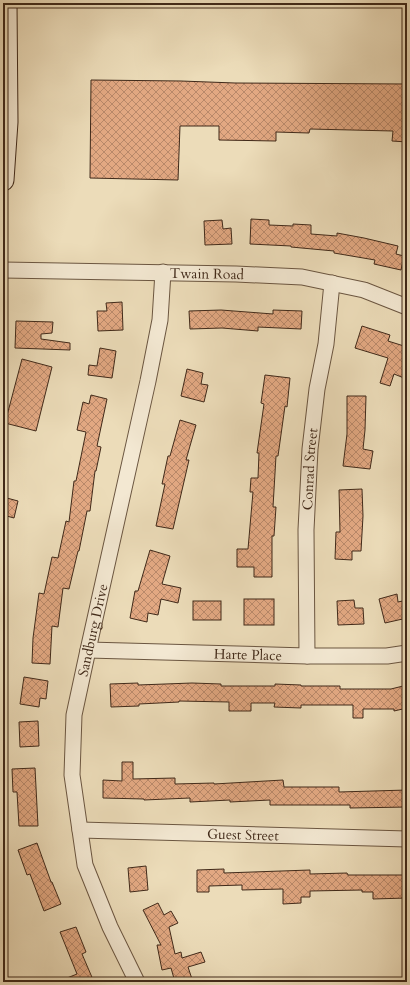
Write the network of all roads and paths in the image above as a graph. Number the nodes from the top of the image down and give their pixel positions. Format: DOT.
graph roads {
  1 [pos="6,3"];
  2 [pos="3,180"];
  3 [pos="3,270"];
  4 [pos="163,272"];
  5 [pos="332,283"];
  6 [pos="407,307"];
  7 [pos="88,650"];
  8 [pos="407,653"];
  9 [pos="307,656"];
  10 [pos="80,830"];
  11 [pos="407,839"];
  12 [pos="137,982"];
  1 -- 2 [label="main road"];
  3 -- 4 [label="street, Twain Road"];
  4 -- 5 [label="street, Twain Road"];
  4 -- 7 [label="street, Sandburg Drive"];
  5 -- 6 [label="street, Twain Road"];
  5 -- 9 [label="street, Conrad Street"];
  7 -- 9 [label="street, Harte Place"];
  7 -- 10 [label="street, Sandburg Drive"];
  8 -- 9 [label="street, Harte Place"];
  10 -- 11 [label="street, Guest Street"];
  10 -- 12 [label="street, Sandburg Drive"];
}
